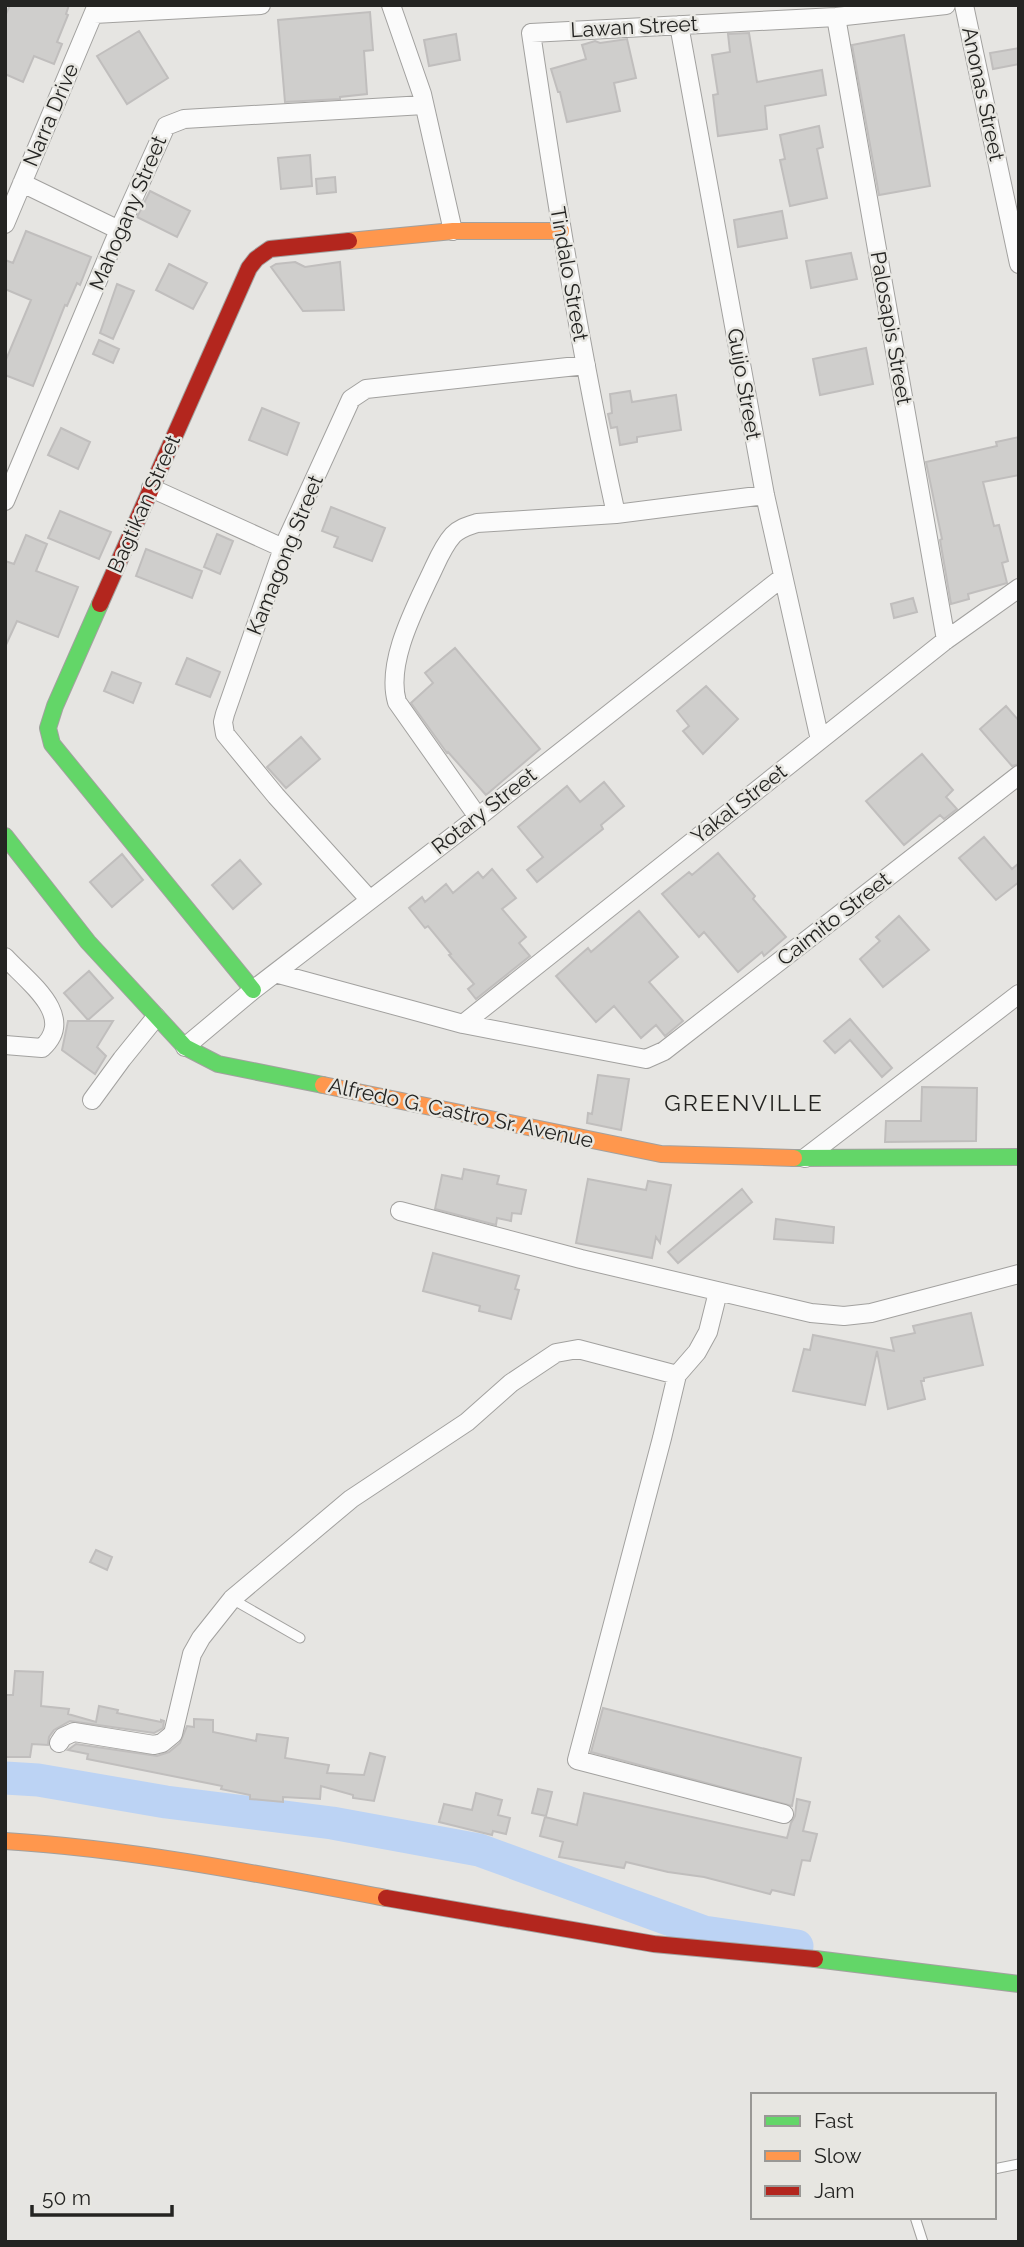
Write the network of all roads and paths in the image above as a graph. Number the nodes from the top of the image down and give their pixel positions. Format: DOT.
graph roads {
  1 [pos="261,5"];
  2 [pos="391,5"];
  3 [pos="946,5"];
  4 [pos="964,5"];
  5 [pos="95,10"];
  6 [pos="836,17"];
  7 [pos="679,25"];
  8 [pos="531,33"];
  9 [pos="424,105"];
  10 [pos="22,183"];
  11 [pos="5,224"];
  12 [pos="119,230"];
  13 [pos="453,231"];
  14 [pos="561,231"];
  15 [pos="1019,264"];
  16 [pos="586,365"];
  17 [pos="151,488"];
  18 [pos="765,495"];
  19 [pos="5,501"];
  20 [pos="617,514"];
  21 [pos="283,548"];
  22 [pos="783,577"];
  23 [pos="1019,588"];
  24 [pos="946,640"];
  25 [pos="820,740"];
  26 [pos="1016,784"];
  27 [pos="478,817"];
  28 [pos="5,836"];
  29 [pos="369,898"];
  30 [pos="5,957"];
  31 [pos="275,973"];
  32 [pos="253,990"];
  33 [pos="1019,994"];
  34 [pos="156,1017"];
  35 [pos="463,1024"];
  36 [pos="5,1045"];
  37 [pos="185,1047"];
  38 [pos="92,1100"];
  39 [pos="1019,1157"];
  40 [pos="804,1158"];
  41 [pos="400,1211"];
  42 [pos="1019,1274"];
  43 [pos="718,1293"];
  44 [pos="677,1375"];
  45 [pos="232,1600"];
  46 [pos="300,1638"];
  47 [pos="59,1743"];
  48 [pos="784,1814"];
  49 [pos="5,1841"];
  50 [pos="1019,1984"];
  51 [pos="1019,2164"];
  52 [pos="996,2169"];
  53 [pos="916,2219"];
  54 [pos="923,2242"];
  1 -- 5 [label="street"];
  2 -- 9 [label="street"];
  3 -- 6 [label="street, Lawan Street"];
  4 -- 15 [label="street, Anonas Street"];
  5 -- 10 [label="street, Narra Drive"];
  6 -- 7 [label="street, Lawan Street"];
  6 -- 24 [label="street, Palosapis Street"];
  7 -- 8 [label="street, Lawan Street"];
  7 -- 18 [label="street, Guijo Street"];
  8 -- 14 [label="street, Tindalo Street"];
  9 -- 12 [label="street, Mahogany Street"];
  9 -- 13 [label="street"];
  10 -- 11 [label="street, Narra Drive"];
  10 -- 12 [label="street"];
  12 -- 19 [label="street, Mahogany Street"];
  13 -- 14 [label="street, Bagtikan Street"];
  13 -- 17 [label="street, Bagtikan Street"];
  14 -- 16 [label="street, Tindalo Street"];
  16 -- 20 [label="street, Tindalo Street"];
  16 -- 21 [label="street, Kamagong Street"];
  17 -- 21 [label="street"];
  17 -- 32 [label="street, Bagtikan Street"];
  18 -- 20 [label="street"];
  18 -- 22 [label="street, Guijo Street"];
  20 -- 27 [label="street"];
  21 -- 29 [label="street, Kamagong Street"];
  22 -- 25 [label="street, Guijo Street"];
  22 -- 27 [label="street, Rotary Street"];
  23 -- 24 [label="street, Yakal Street"];
  24 -- 25 [label="street, Yakal Street"];
  25 -- 35 [label="street, Yakal Street"];
  26 -- 35 [label="street, Caimito Street"];
  27 -- 29 [label="street, Rotary Street"];
  28 -- 34 [label="street, Alfredo G. Castro Sr. Avenue"];
  29 -- 31 [label="street, Rotary Street"];
  30 -- 36 [label="street"];
  31 -- 32 [label="street, Rotary Street"];
  31 -- 35 [label="street"];
  32 -- 37 [label="street, Rotary Street"];
  33 -- 40 [label="street"];
  34 -- 37 [label="street, Alfredo G. Castro Sr. Avenue"];
  34 -- 38 [label="street"];
  37 -- 40 [label="street, Alfredo G. Castro Sr. Avenue"];
  39 -- 40 [label="street, Alfredo G. Castro Sr. Avenue"];
  41 -- 43 [label="street"];
  42 -- 43 [label="street"];
  43 -- 44 [label="street"];
  44 -- 45 [label="street"];
  44 -- 48 [label="street"];
  45 -- 46 [label="lane"];
  45 -- 47 [label="street"];
  49 -- 50 [label="street"];
  51 -- 52 [label="lane"];
  53 -- 54 [label="lane"];
}
